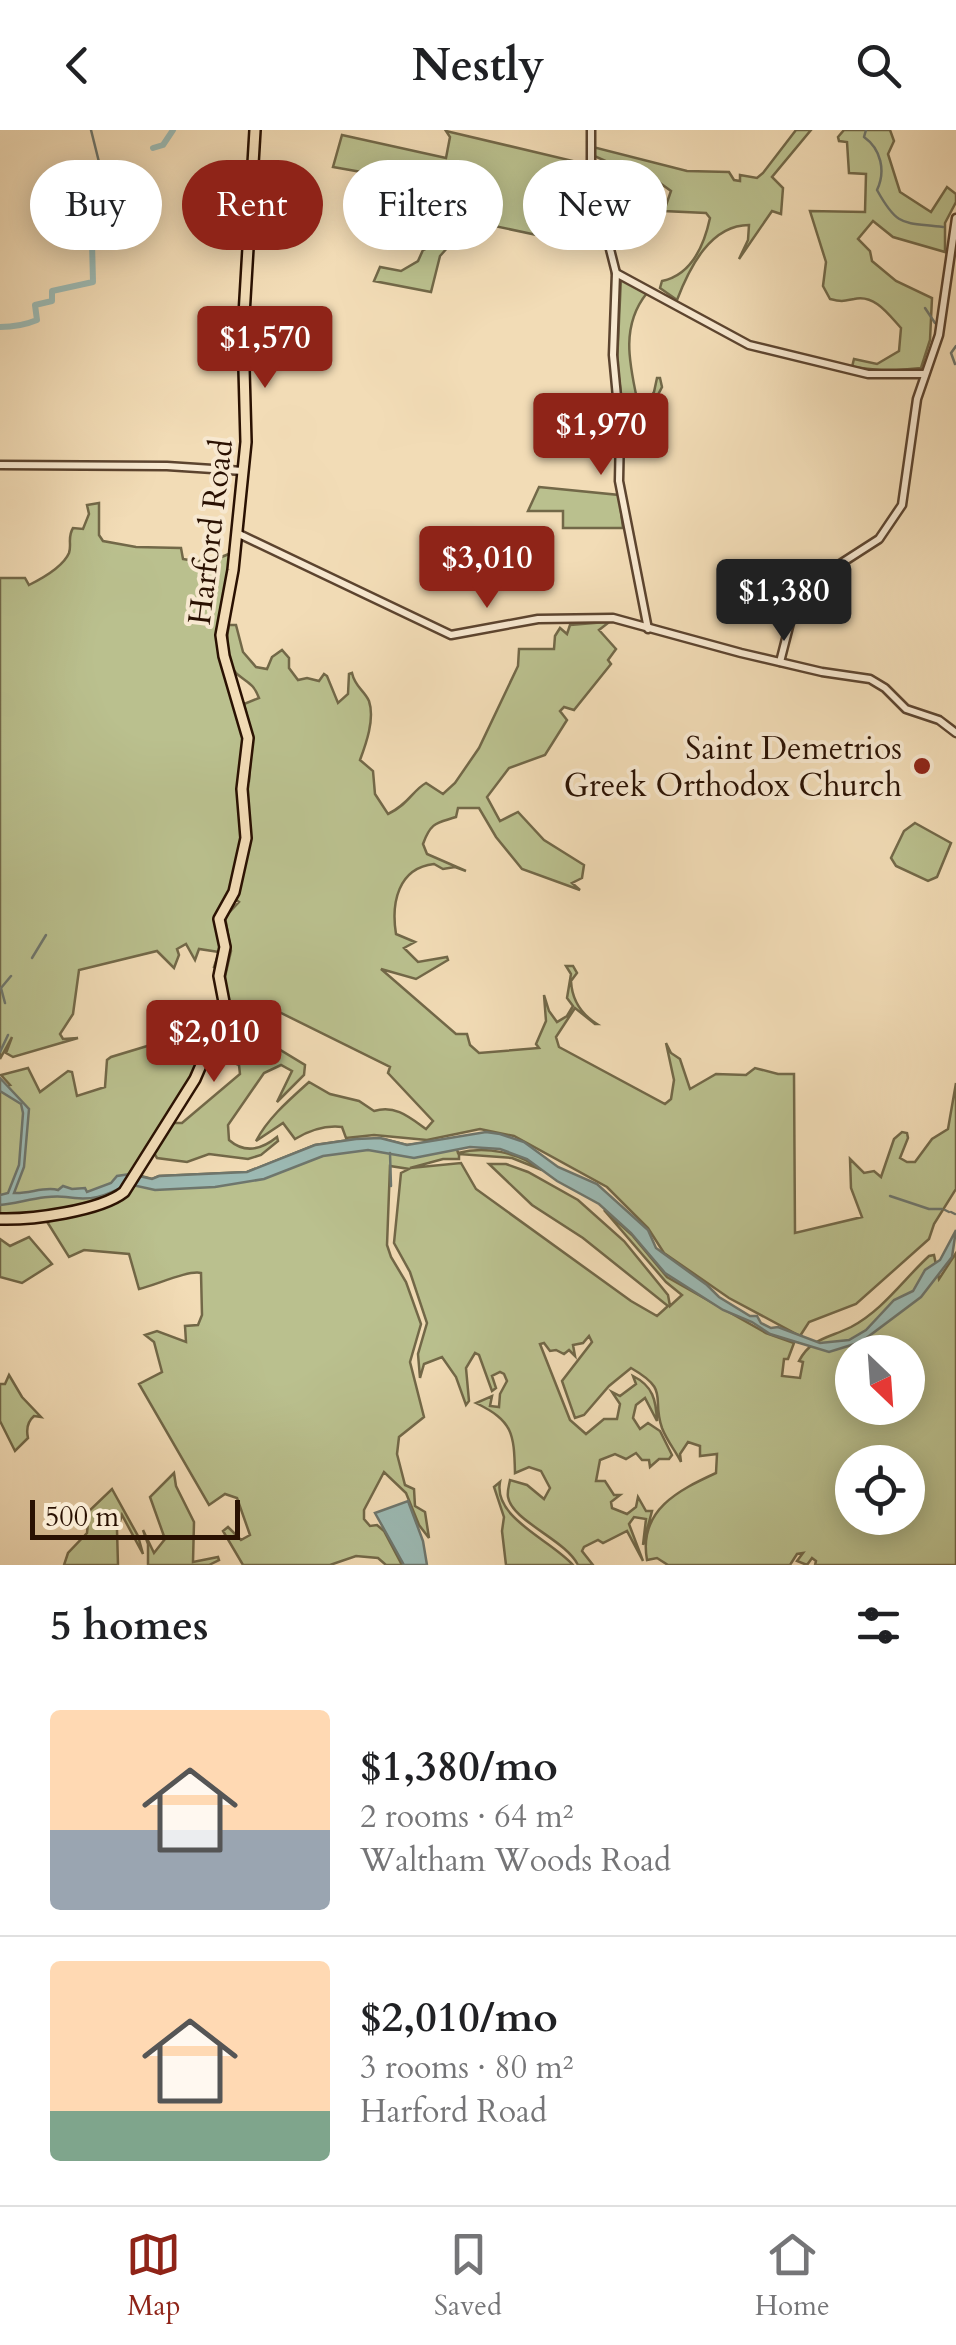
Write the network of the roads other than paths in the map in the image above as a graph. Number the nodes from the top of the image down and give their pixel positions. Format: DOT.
graph roads {
  1 [pos="255,130"];
  2 [pos="591,130"];
  3 [pos="956,218"];
  4 [pos="616,272"];
  5 [pos="925,374"];
  6 [pos="0,465"];
  7 [pos="244,471"];
  8 [pos="238,533"];
  9 [pos="648,630"];
  10 [pos="780,662"];
  11 [pos="956,733"];
  12 [pos="0,1219"];
  1 -- 7 [label="main road, Harford Road"];
  2 -- 4 [label="street"];
  3 -- 5 [label="street"];
  4 -- 5 [label="street"];
  4 -- 9 [label="street"];
  5 -- 10 [label="street"];
  6 -- 7 [label="street"];
  7 -- 8 [label="main road, Harford Road"];
  8 -- 9 [label="street"];
  8 -- 12 [label="main road, Harford Road"];
  9 -- 10 [label="street"];
  10 -- 11 [label="street"];
}
